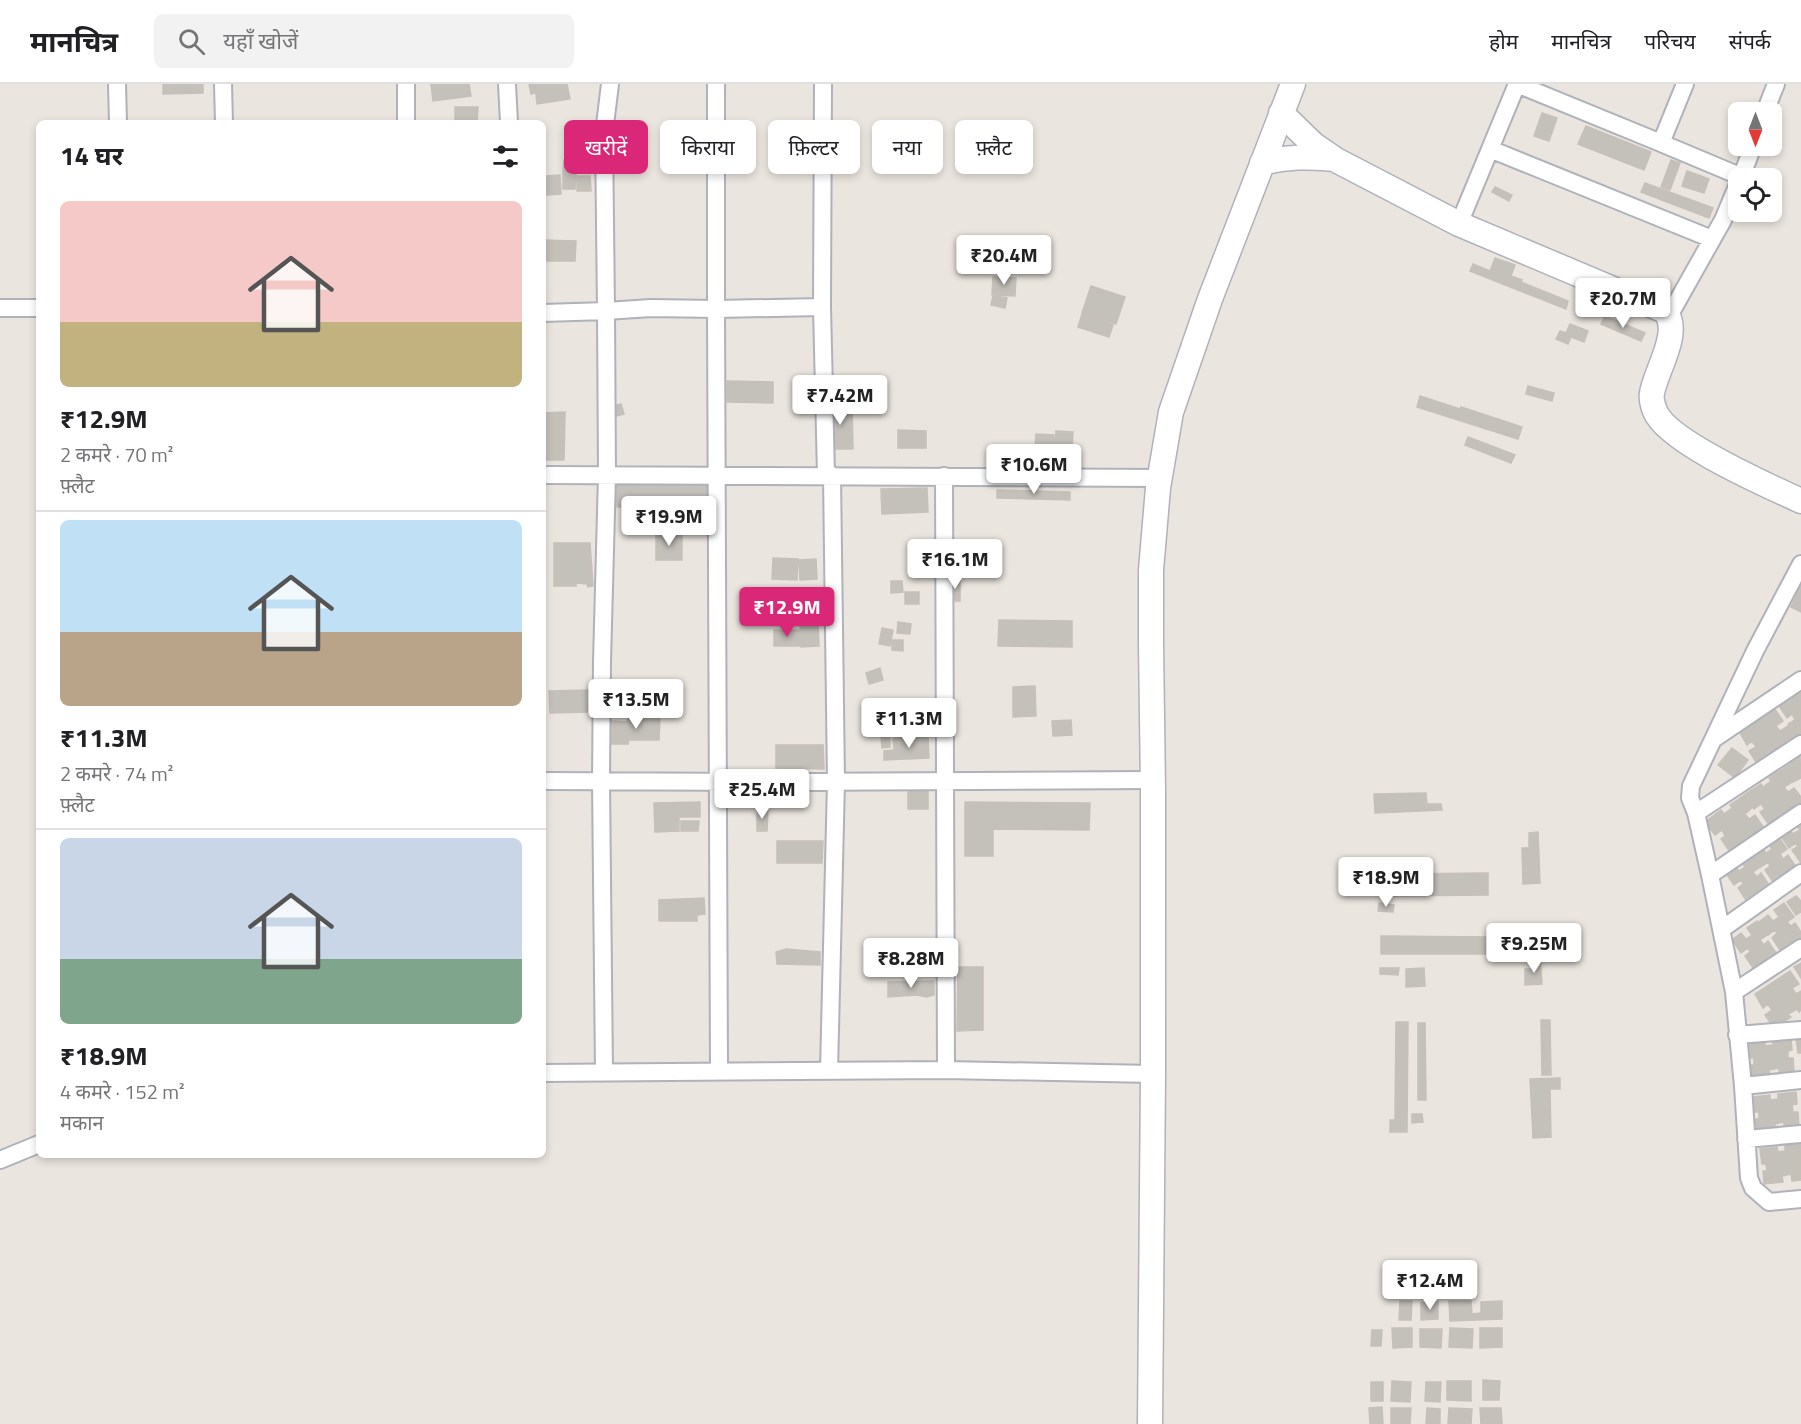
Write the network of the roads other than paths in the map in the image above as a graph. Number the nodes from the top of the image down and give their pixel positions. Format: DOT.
graph roads {
  1 [pos="117,84"];
  2 [pos="223,84"];
  3 [pos="406,84"];
  4 [pos="507,84"];
  5 [pos="610,84"];
  6 [pos="716,84"];
  7 [pos="823,84"];
  8 [pos="1293,84"];
  9 [pos="1685,84"];
  10 [pos="1776,84"];
  11 [pos="1769,102"];
  12 [pos="1281,113"];
  13 [pos="118,120"];
  14 [pos="224,120"];
  15 [pos="406,120"];
  16 [pos="509,120"];
  17 [pos="1661,143"];
  18 [pos="1490,149"];
  19 [pos="1336,160"];
  20 [pos="1262,163"];
  21 [pos="1728,174"];
  22 [pos="1728,205"];
  23 [pos="1459,224"];
  24 [pos="1712,238"];
  25 [pos="822,307"];
  26 [pos="0,308"];
  27 [pos="36,308"];
  28 [pos="716,309"];
  29 [pos="606,311"];
  30 [pos="546,313"];
  31 [pos="1669,316"];
  32 [pos="717,474"];
  33 [pos="546,475"];
  34 [pos="607,475"];
  35 [pos="829,475"];
  36 [pos="944,476"];
  37 [pos="1160,478"];
  38 [pos="1801,501"];
  39 [pos="1801,564"];
  40 [pos="1801,680"];
  41 [pos="1714,738"];
  42 [pos="1801,744"];
  43 [pos="1153,780"];
  44 [pos="546,781"];
  45 [pos="601,781"];
  46 [pos="717,782"];
  47 [pos="836,782"];
  48 [pos="946,782"];
  49 [pos="1696,813"];
  50 [pos="1801,813"];
  51 [pos="1801,873"];
  52 [pos="1710,875"];
  53 [pos="1722,929"];
  54 [pos="1801,948"];
  55 [pos="1734,992"];
  56 [pos="1801,1030"];
  57 [pos="1737,1035"];
  58 [pos="719,1070"];
  59 [pos="946,1070"];
  60 [pos="829,1071"];
  61 [pos="604,1072"];
  62 [pos="546,1073"];
  63 [pos="1153,1074"];
  64 [pos="1801,1080"];
  65 [pos="1743,1086"];
  66 [pos="1801,1134"];
  67 [pos="1746,1139"];
  68 [pos="36,1145"];
  69 [pos="0,1160"];
  70 [pos="1801,1199"];
  71 [pos="1150,1424"];
  1 -- 13 [label="street"];
  2 -- 14 [label="street"];
  3 -- 15 [label="street"];
  4 -- 16 [label="street"];
  5 -- 29 [label="street"];
  6 -- 28 [label="street"];
  7 -- 25 [label="street"];
  8 -- 12 [label="main road"];
  9 -- 17 [label="street"];
  10 -- 11 [label="street"];
  12 -- 19 [label="main road"];
  12 -- 20 [label="main road"];
  17 -- 18 [label="street"];
  17 -- 21 [label="street"];
  18 -- 23 [label="street"];
  18 -- 24 [label="street"];
  19 -- 20 [label="main road"];
  19 -- 23 [label="main road"];
  20 -- 37 [label="main road"];
  22 -- 24 [label="street"];
  23 -- 31 [label="main road"];
  24 -- 31 [label="street"];
  25 -- 28 [label="street"];
  25 -- 35 [label="street"];
  26 -- 27 [label="street"];
  28 -- 29 [label="street"];
  28 -- 32 [label="street"];
  29 -- 30 [label="street"];
  29 -- 34 [label="street"];
  31 -- 38 [label="main road"];
  32 -- 34 [label="street"];
  32 -- 35 [label="street"];
  32 -- 46 [label="street"];
  33 -- 34 [label="street"];
  34 -- 45 [label="street"];
  35 -- 36 [label="street"];
  35 -- 47 [label="street"];
  36 -- 37 [label="street"];
  36 -- 48 [label="street"];
  37 -- 43 [label="main road"];
  39 -- 41 [label="street"];
  40 -- 41 [label="street"];
  41 -- 49 [label="street"];
  42 -- 49 [label="street"];
  43 -- 48 [label="street"];
  43 -- 63 [label="main road"];
  44 -- 45 [label="street"];
  45 -- 46 [label="street"];
  45 -- 61 [label="street"];
  46 -- 47 [label="street"];
  46 -- 58 [label="street"];
  47 -- 48 [label="street"];
  47 -- 60 [label="street"];
  48 -- 59 [label="street"];
  49 -- 52 [label="street"];
  50 -- 52 [label="street"];
  51 -- 53 [label="street"];
  52 -- 53 [label="street"];
  53 -- 55 [label="street"];
  54 -- 55 [label="street"];
  55 -- 57 [label="street"];
  56 -- 57 [label="street"];
  57 -- 65 [label="street"];
  58 -- 60 [label="street"];
  58 -- 61 [label="street"];
  59 -- 60 [label="street"];
  59 -- 63 [label="street"];
  61 -- 62 [label="street"];
  63 -- 71 [label="main road"];
  64 -- 65 [label="street"];
  65 -- 67 [label="street"];
  66 -- 67 [label="street"];
  67 -- 70 [label="street"];
  68 -- 69 [label="street"];
}
